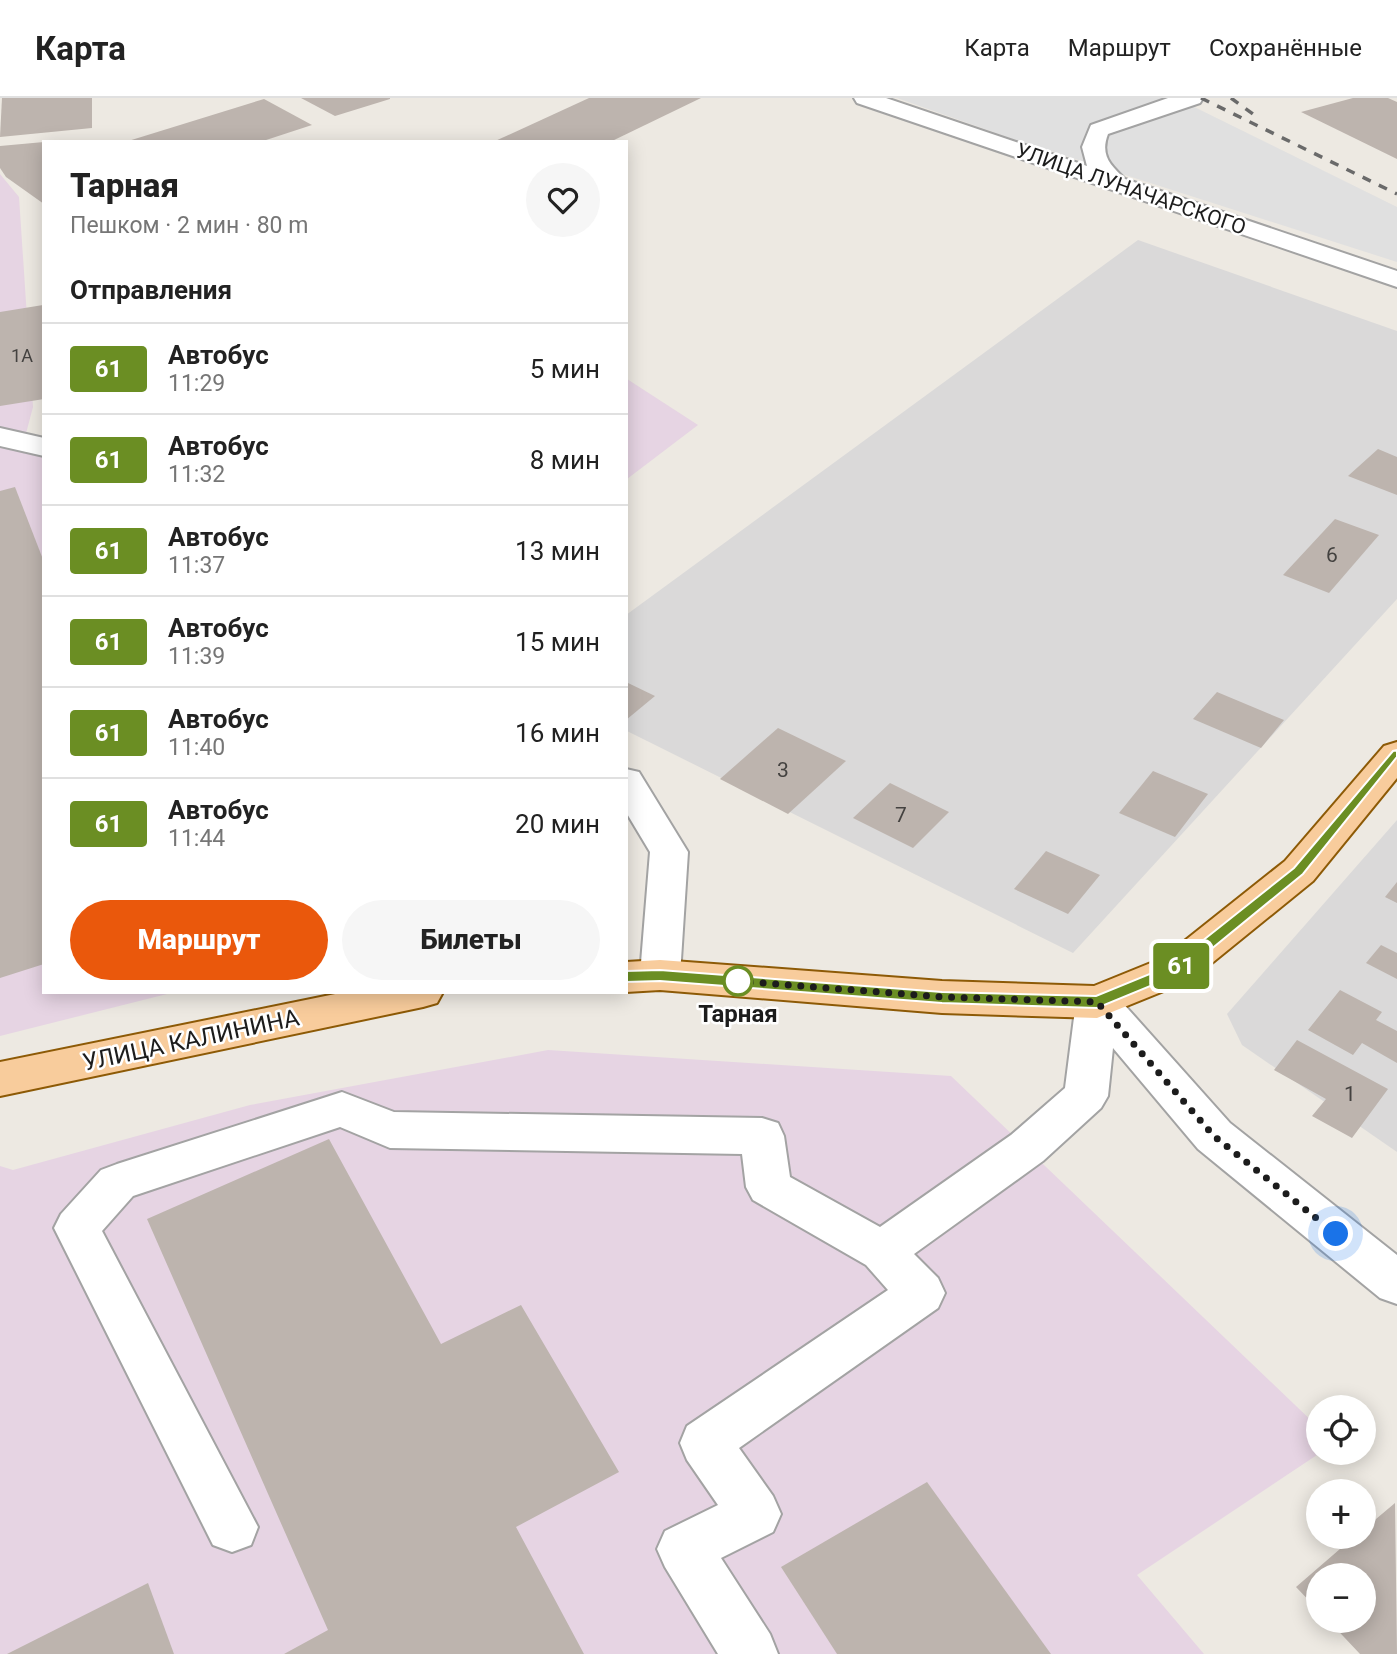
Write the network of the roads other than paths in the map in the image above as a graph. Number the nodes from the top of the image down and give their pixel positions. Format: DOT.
graph roads {
  1 [pos="865,98"];
  2 [pos="1192,98"];
  3 [pos="1117,184"];
  4 [pos="1397,279"];
  5 [pos="1397,754"];
  6 [pos="628,784"];
  7 [pos="643,976"];
  8 [pos="413,994"];
  9 [pos="1097,1002"];
  10 [pos="0,1079"];
  11 [pos="883,1251"];
  12 [pos="1397,1283"];
  13 [pos="232,1527"];
  14 [pos="750,1654"];
  1 -- 3 [label="street, УЛИЦА ЛУНАЧАРСКОГО"];
  2 -- 3 [label="street"];
  3 -- 4 [label="street, УЛИЦА ЛУНАЧАРСКОГО"];
  5 -- 9 [label="main road"];
  6 -- 7 [label="street"];
  7 -- 9 [label="main road"];
  8 -- 10 [label="main road, УЛИЦА КАЛИНИНА"];
  9 -- 11 [label="street"];
  9 -- 12 [label="street"];
  11 -- 13 [label="street"];
  11 -- 14 [label="street"];
}
